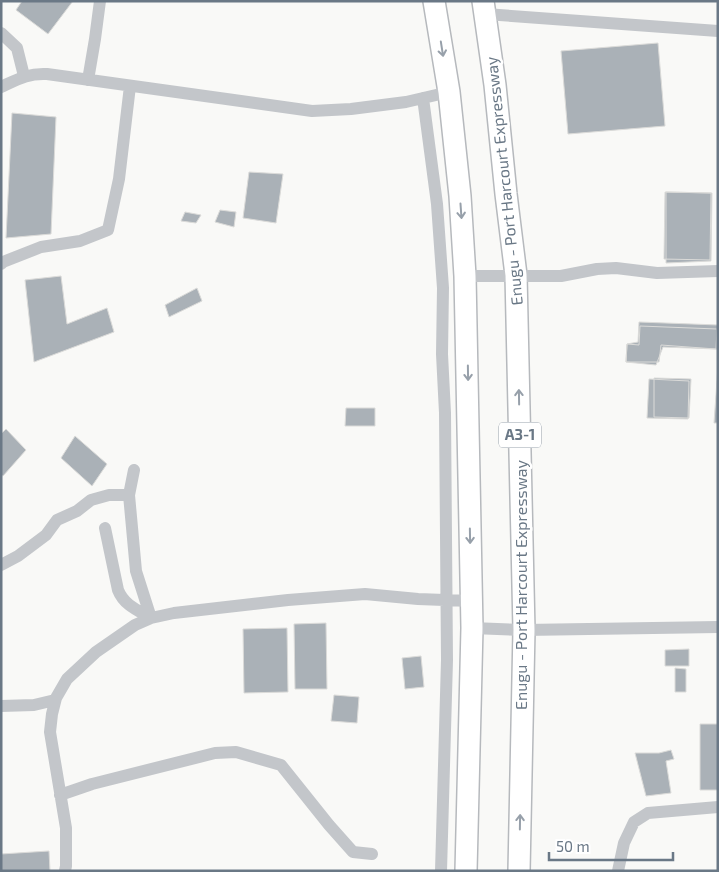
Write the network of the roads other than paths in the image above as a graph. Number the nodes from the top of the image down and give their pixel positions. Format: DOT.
graph roads {
  1 [pos="100,1"];
  2 [pos="434,1"];
  3 [pos="484,7"];
  4 [pos="718,30"];
  5 [pos="1,33"];
  6 [pos="24,76"];
  7 [pos="88,80"];
  8 [pos="130,86"];
  9 [pos="1,87"];
  10 [pos="449,92"];
  11 [pos="423,98"];
  12 [pos="1,264"];
  13 [pos="718,271"];
  14 [pos="516,275"];
  15 [pos="465,276"];
  16 [pos="134,470"];
  17 [pos="129,494"];
  18 [pos="105,528"];
  19 [pos="1,565"];
  20 [pos="446,600"];
  21 [pos="471,601"];
  22 [pos="151,618"];
  23 [pos="718,627"];
  24 [pos="472,628"];
  25 [pos="524,630"];
  26 [pos="55,700"];
  27 [pos="1,706"];
  28 [pos="60,795"];
  29 [pos="718,807"];
  30 [pos="372,854"];
  31 [pos="65,871"];
  32 [pos="441,871"];
  33 [pos="466,871"];
  34 [pos="519,871"];
  35 [pos="618,871"];
  1 -- 7 [label="street"];
  2 -- 10 [label="highway, one-way"];
  3 -- 4 [label="street"];
  3 -- 14 [label="highway, Enugu - Port Harcourt Expressway / A3-1"];
  5 -- 6 [label="street"];
  6 -- 7 [label="street"];
  6 -- 9 [label="street"];
  7 -- 8 [label="street"];
  8 -- 11 [label="street"];
  8 -- 12 [label="street"];
  10 -- 11 [label="street"];
  10 -- 15 [label="highway, one-way"];
  11 -- 20 [label="street"];
  13 -- 14 [label="street"];
  14 -- 15 [label="street"];
  25 -- 14 [label="highway, Enugu - Port Harcourt Expressway / A3-1, one-way"];
  15 -- 21 [label="highway, one-way"];
  16 -- 17 [label="street"];
  17 -- 19 [label="street"];
  17 -- 22 [label="street"];
  18 -- 22 [label="street"];
  20 -- 21 [label="street"];
  20 -- 22 [label="street"];
  20 -- 32 [label="street"];
  21 -- 24 [label="highway"];
  22 -- 26 [label="street"];
  23 -- 25 [label="street"];
  24 -- 25 [label="street"];
  24 -- 33 [label="highway"];
  34 -- 25 [label="highway, Enugu - Port Harcourt Expressway / A3-1, one-way"];
  26 -- 27 [label="street"];
  26 -- 28 [label="street"];
  28 -- 30 [label="street"];
  28 -- 31 [label="street"];
  29 -- 35 [label="street"];
}
